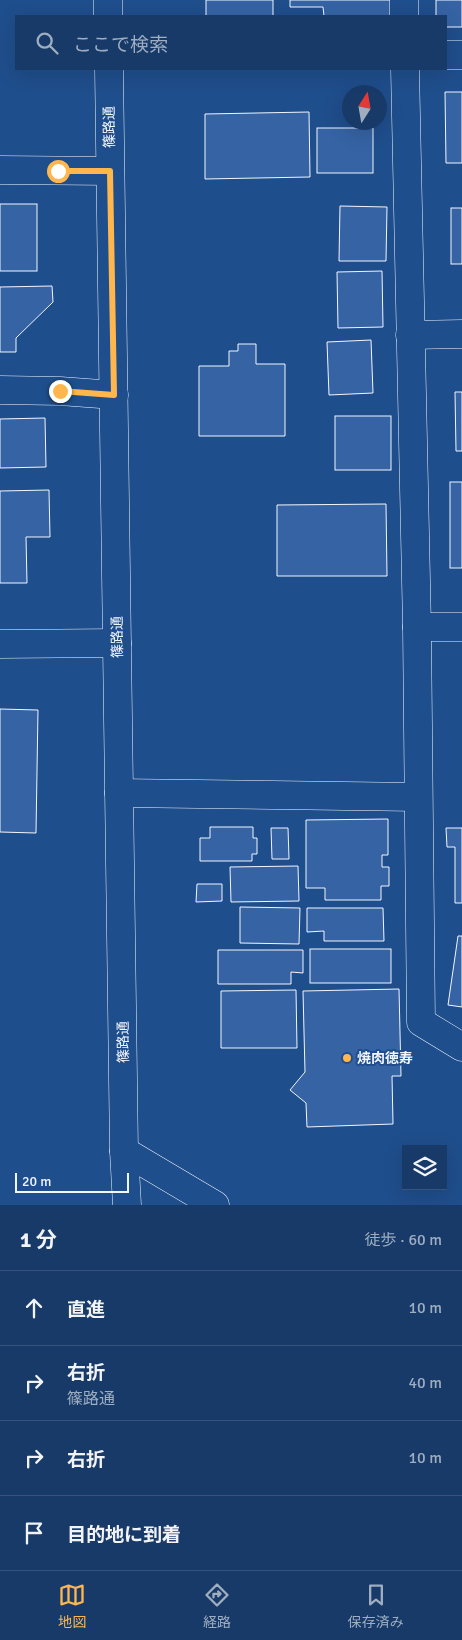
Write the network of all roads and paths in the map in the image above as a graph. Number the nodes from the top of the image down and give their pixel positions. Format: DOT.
graph roads {
  1 [pos="108,0"];
  2 [pos="404,0"];
  3 [pos="108,15"];
  4 [pos="404,15"];
  5 [pos="447,55"];
  6 [pos="462,55"];
  7 [pos="109,70"];
  8 [pos="405,70"];
  9 [pos="0,170"];
  10 [pos="110,171"];
  11 [pos="462,334"];
  12 [pos="410,335"];
  13 [pos="0,390"];
  14 [pos="114,395"];
  15 [pos="462,627"];
  16 [pos="417,628"];
  17 [pos="117,643"];
  18 [pos="0,644"];
  19 [pos="119,793"];
  20 [pos="418,797"];
  21 [pos="462,1047"];
  22 [pos="124,1152"];
  23 [pos="128,1205"];
  24 [pos="215,1205"];
  1 -- 3 [label="street"];
  2 -- 4 [label="street"];
  5 -- 6 [label="street"];
  7 -- 10 [label="street, 篠路通"];
  8 -- 12 [label="street"];
  9 -- 10 [label="street"];
  10 -- 14 [label="street, 篠路通"];
  11 -- 12 [label="street"];
  12 -- 16 [label="street"];
  13 -- 14 [label="street"];
  14 -- 17 [label="street, 篠路通"];
  15 -- 16 [label="street"];
  16 -- 20 [label="street"];
  17 -- 18 [label="street"];
  17 -- 19 [label="street, 篠路通"];
  19 -- 20 [label="street"];
  19 -- 22 [label="street, 篠路通"];
  20 -- 21 [label="street"];
  22 -- 23 [label="street, 篠路通"];
  22 -- 24 [label="street"];
}
